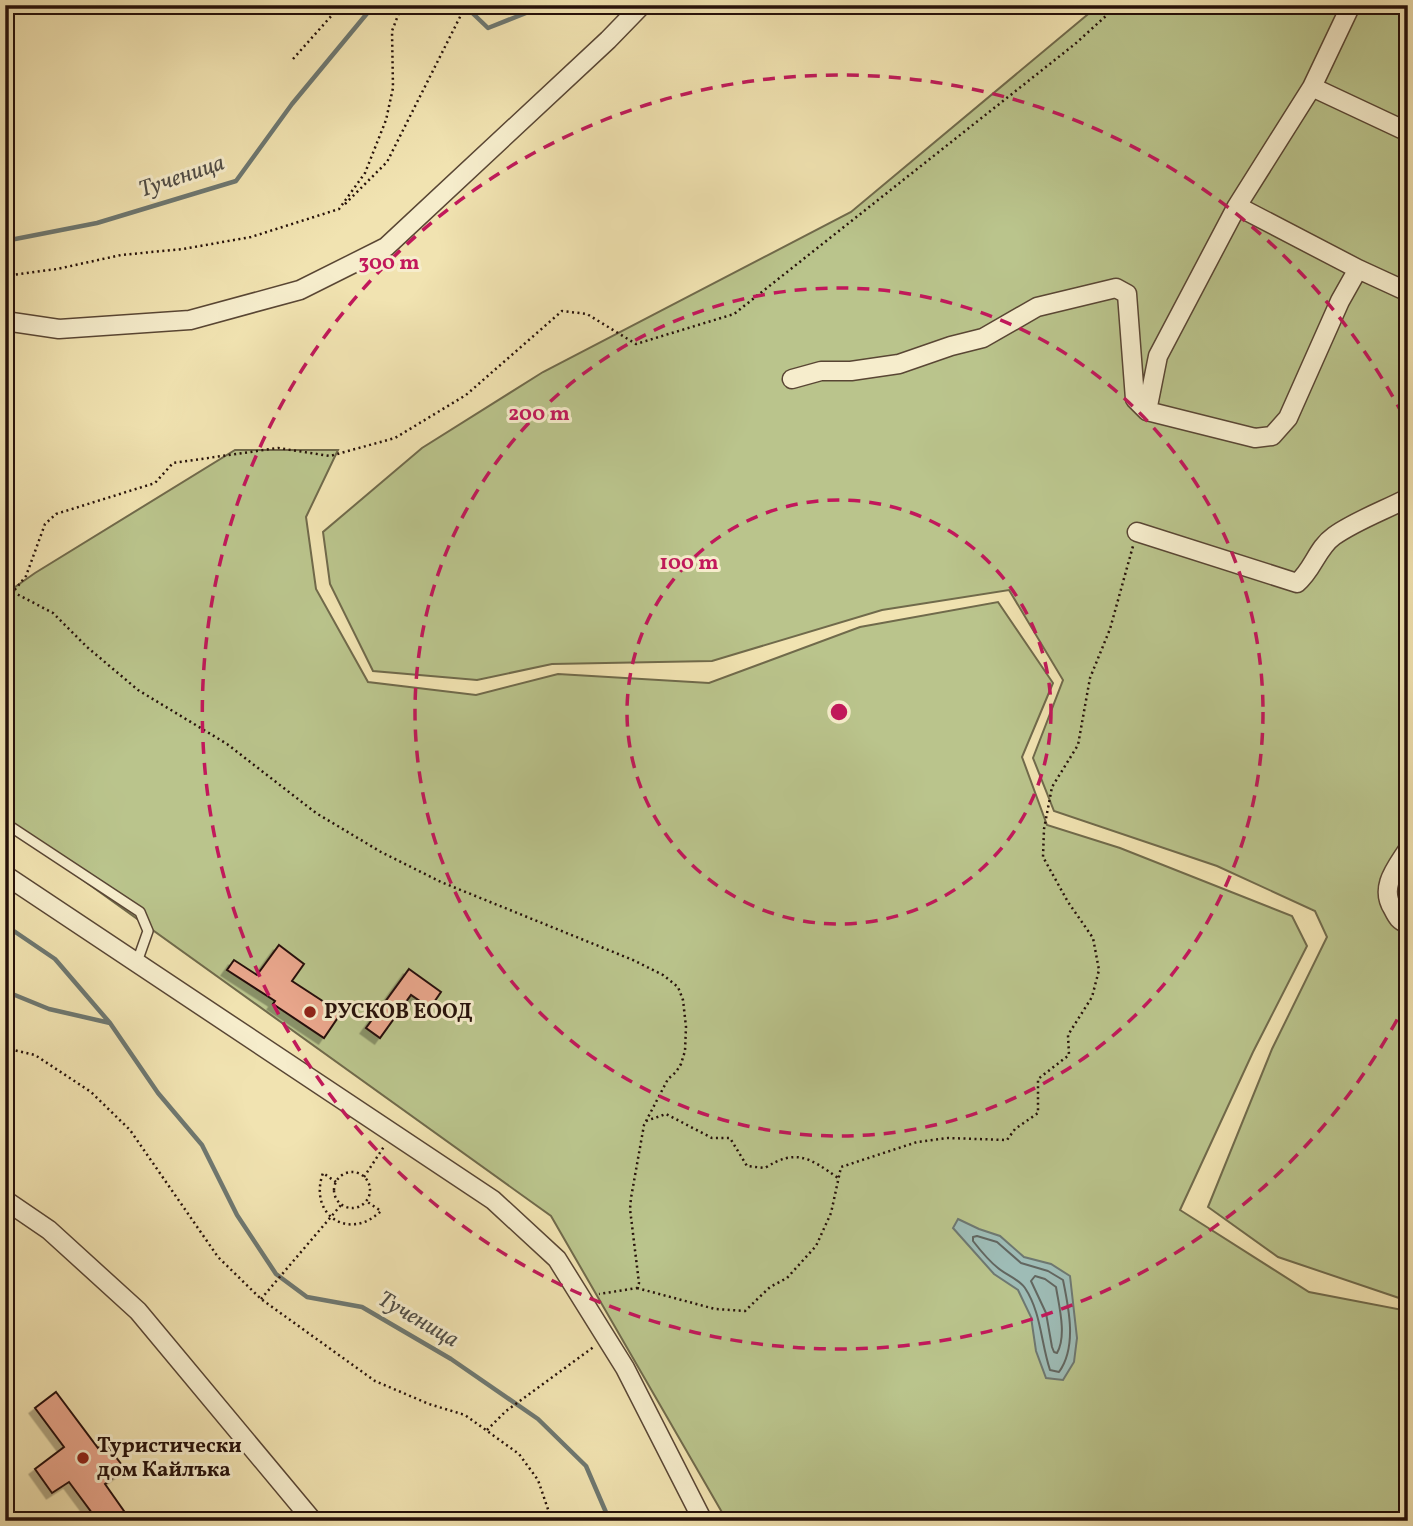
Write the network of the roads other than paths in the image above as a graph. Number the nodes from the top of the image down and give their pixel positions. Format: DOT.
graph roads {
  1 [pos="642,5"];
  2 [pos="1350,5"];
  3 [pos="1312,87"];
  4 [pos="1408,132"];
  5 [pos="1237,206"];
  6 [pos="1358,269"];
  7 [pos="1408,292"];
  8 [pos="5,321"];
  9 [pos="792,379"];
  10 [pos="1147,411"];
  11 [pos="1408,498"];
  12 [pos="1137,532"];
  13 [pos="5,823"];
  14 [pos="1408,849"];
  15 [pos="5,874"];
  16 [pos="1408,924"];
  17 [pos="137,962"];
  18 [pos="5,1200"];
  19 [pos="313,1521"];
  20 [pos="703,1521"];
  1 -- 8 [label="street"];
  2 -- 3 [label="street"];
  3 -- 4 [label="street"];
  3 -- 5 [label="street"];
  5 -- 6 [label="street"];
  5 -- 10 [label="street"];
  6 -- 7 [label="street"];
  6 -- 10 [label="street"];
  9 -- 10 [label="street"];
  11 -- 12 [label="street"];
  13 -- 17 [label="lane"];
  14 -- 16 [label="street"];
  15 -- 17 [label="street"];
  17 -- 20 [label="street"];
  18 -- 19 [label="street"];
}
